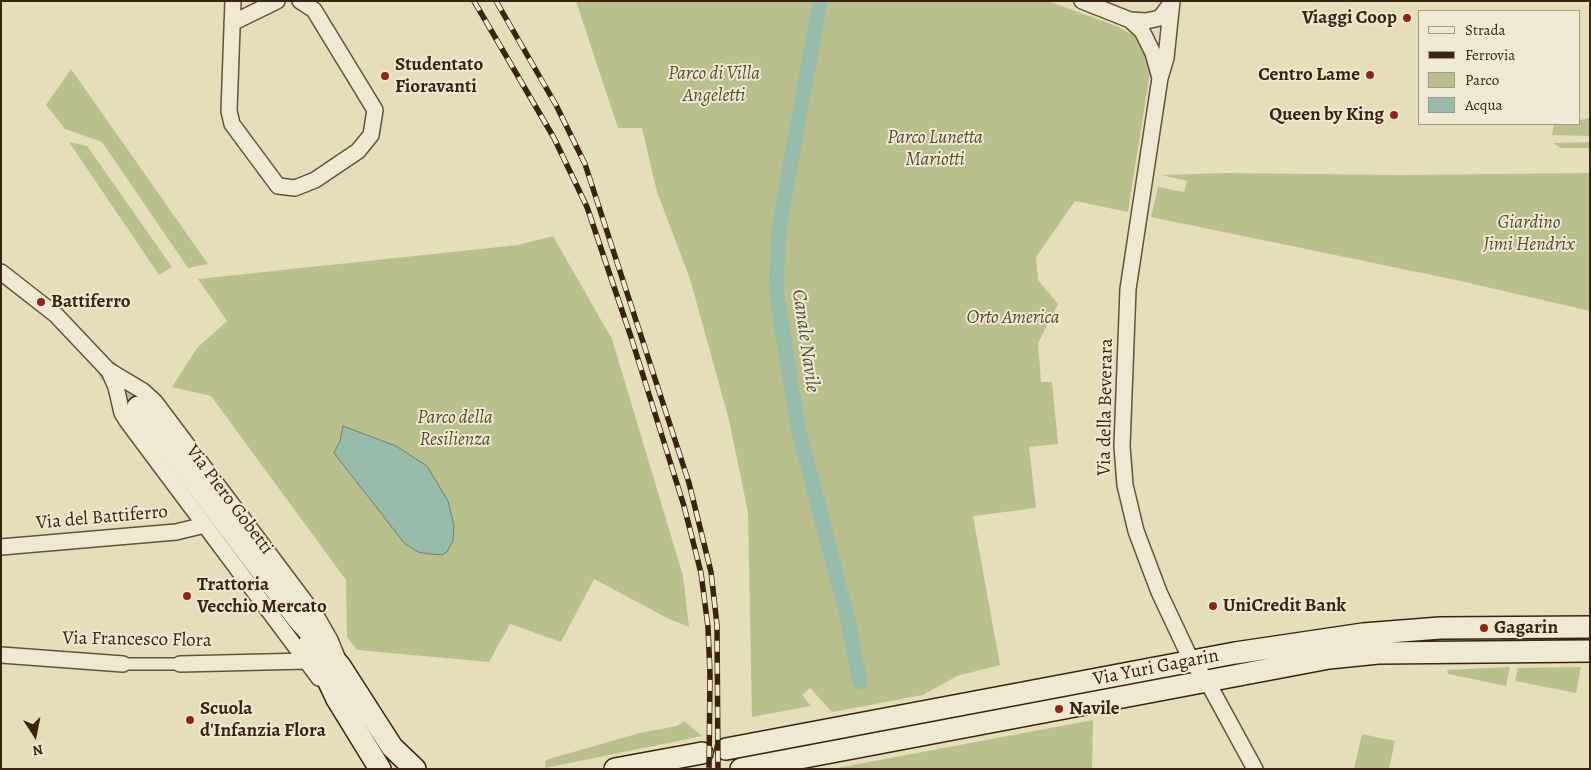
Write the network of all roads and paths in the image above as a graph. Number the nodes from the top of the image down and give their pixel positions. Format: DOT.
graph roads {
  1 [pos="233,1"];
  2 [pos="277,1"];
  3 [pos="300,1"];
  4 [pos="1082,1"];
  5 [pos="1172,2"];
  6 [pos="1130,20"];
  7 [pos="232,23"];
  8 [pos="1160,78"];
  9 [pos="1,272"];
  10 [pos="108,370"];
  11 [pos="138,407"];
  12 [pos="205,525"];
  13 [pos="1,547"];
  14 [pos="1590,627"];
  15 [pos="294,629"];
  16 [pos="1590,651"];
  17 [pos="1,655"];
  18 [pos="272,661"];
  19 [pos="307,661"];
  20 [pos="1192,662"];
  21 [pos="123,664"];
  22 [pos="180,664"];
  23 [pos="340,666"];
  24 [pos="1207,681"];
  25 [pos="337,699"];
  26 [pos="726,749"];
  27 [pos="702,753"];
  28 [pos="379,768"];
  29 [pos="415,769"];
  30 [pos="615,769"];
  31 [pos="742,769"];
  32 [pos="1255,769"];
  1 -- 7 [label="street"];
  2 -- 7 [label="street"];
  3 -- 7 [label="street"];
  4 -- 6 [label="street, Via della Beverara"];
  5 -- 6 [label="street, Via della Beverara"];
  5 -- 8 [label="street, Via della Beverara"];
  6 -- 8 [label="street, Via della Beverara"];
  8 -- 20 [label="street, Via della Beverara"];
  9 -- 10 [label="street, Via Piero Gobetti"];
  10 -- 12 [label="street, Via Piero Gobetti"];
  10 -- 23 [label="street, Via Piero Gobetti"];
  11 -- 15 [label="main road"];
  12 -- 13 [label="street, Via del Battiferro"];
  12 -- 15 [label="street, Via Piero Gobetti"];
  14 -- 20 [label="main road, Via Yuri Gagarin"];
  15 -- 18 [label="street"];
  15 -- 19 [label="street, Via Piero Gobetti"];
  15 -- 23 [label="main road"];
  15 -- 25 [label="main road"];
  16 -- 24 [label="main road, Via Yuri Gagarin"];
  17 -- 21 [label="street, Via Francesco Flora"];
  18 -- 19 [label="street, Via Francesco Flora"];
  18 -- 22 [label="street, Via Francesco Flora"];
  19 -- 25 [label="street, Via Piero Gobetti"];
  20 -- 24 [label="street, Via della Beverara"];
  20 -- 26 [label="main road, Via Yuri Gagarin"];
  21 -- 22 [label="street, Via Francesco Flora"];
  23 -- 29 [label="main road, Via Piero Gobetti"];
  24 -- 31 [label="main road, Via Yuri Gagarin"];
  24 -- 32 [label="street, Via della Beverara"];
  25 -- 28 [label="main road, Via Piero Gobetti"];
  27 -- 30 [label="main road"];
}
